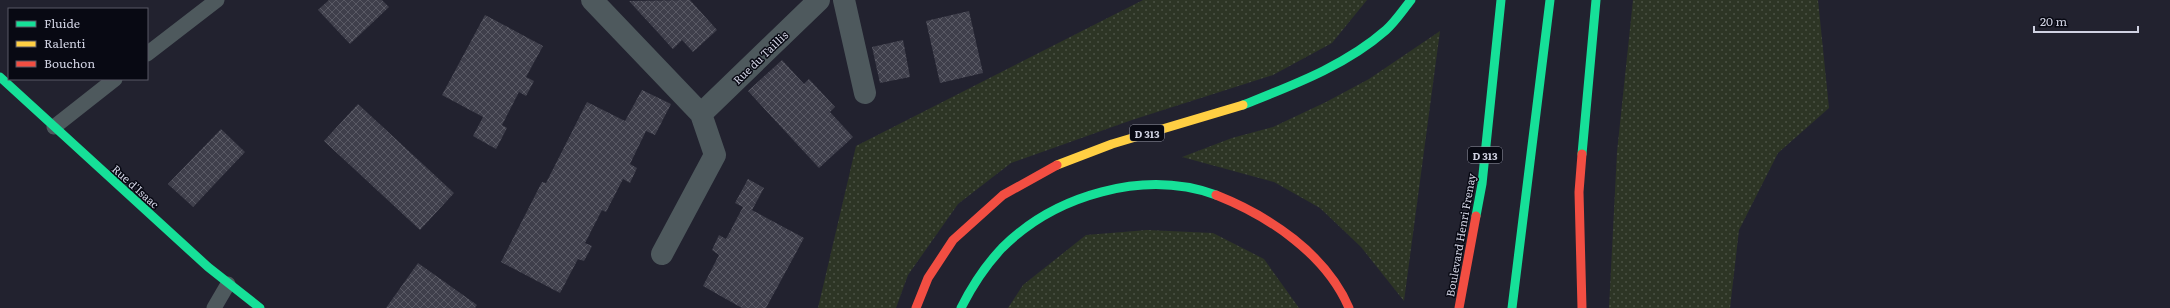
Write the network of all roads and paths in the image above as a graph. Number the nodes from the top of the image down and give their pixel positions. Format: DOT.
graph roads {
  1 [pos="217,0"];
  2 [pos="592,0"];
  3 [pos="819,0"];
  4 [pos="844,0"];
  5 [pos="1411,0"];
  6 [pos="1501,0"];
  7 [pos="1550,0"];
  8 [pos="1596,0"];
  9 [pos="148,53"];
  10 [pos="0,78"];
  11 [pos="114,80"];
  12 [pos="865,93"];
  13 [pos="701,114"];
  14 [pos="54,127"];
  15 [pos="662,254"];
  16 [pos="228,284"];
  17 [pos="214,308"];
  18 [pos="260,308"];
  19 [pos="916,308"];
  20 [pos="961,308"];
  21 [pos="1349,308"];
  22 [pos="1459,308"];
  23 [pos="1512,308"];
  24 [pos="1582,308"];
  1 -- 9 [label="lane"];
  2 -- 13 [label="street"];
  3 -- 13 [label="street, Rue du Taillis"];
  4 -- 12 [label="street"];
  5 -- 19 [label="main road, D 313"];
  6 -- 22 [label="main road, Boulevard Henri Frenay / D 313"];
  7 -- 23 [label="main road"];
  8 -- 24 [label="main road"];
  10 -- 14 [label="main road, Rue d'Isaac"];
  11 -- 14 [label="lane"];
  13 -- 15 [label="street"];
  14 -- 16 [label="main road, Rue d'Isaac"];
  16 -- 17 [label="lane"];
  16 -- 18 [label="main road, Rue d'Isaac"];
  20 -- 21 [label="main road"];
}
